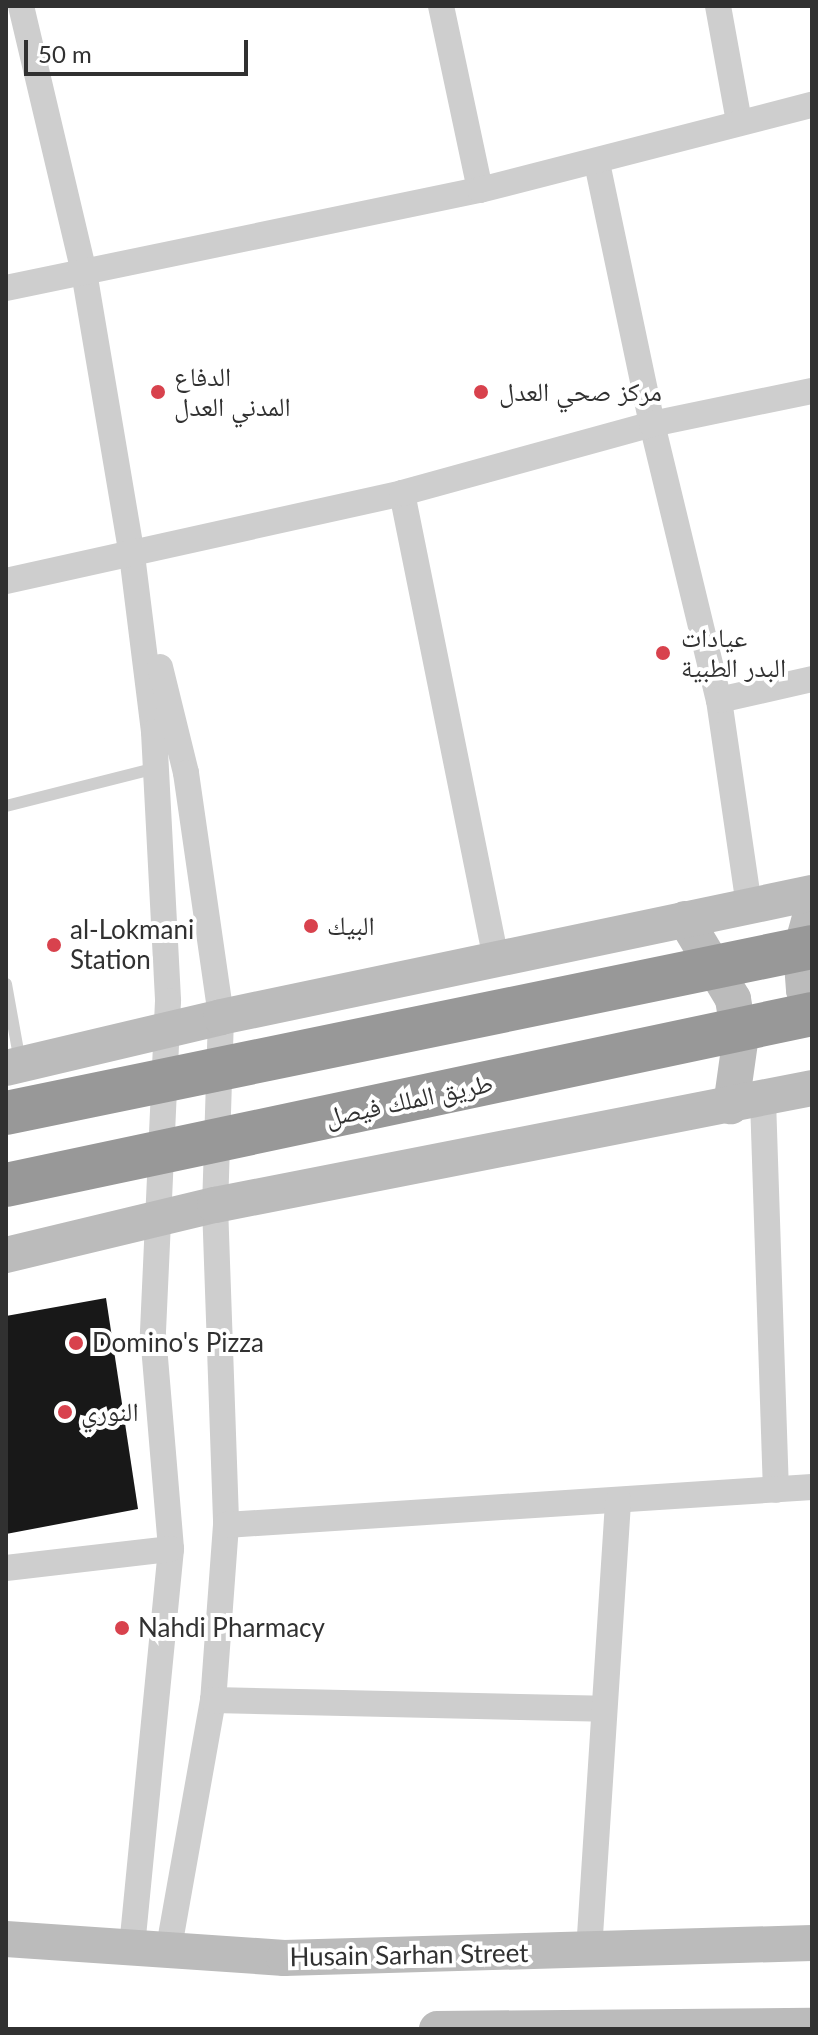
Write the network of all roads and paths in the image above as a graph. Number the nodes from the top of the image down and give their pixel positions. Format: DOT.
graph roads {
  1 [pos="20,6"];
  2 [pos="441,6"];
  3 [pos="718,6"];
  4 [pos="6,16"];
  5 [pos="812,105"];
  6 [pos="739,121"];
  7 [pos="597,163"];
  8 [pos="480,190"];
  9 [pos="84,272"];
  10 [pos="6,288"];
  11 [pos="812,391"];
  12 [pos="652,424"];
  13 [pos="402,493"];
  14 [pos="132,555"];
  15 [pos="6,581"];
  16 [pos="812,679"];
  17 [pos="719,700"];
  18 [pos="156,768"];
  19 [pos="6,806"];
  20 [pos="812,893"];
  21 [pos="749,906"];
  22 [pos="812,910"];
  23 [pos="685,919"];
  24 [pos="812,947"];
  25 [pos="496,958"];
  26 [pos="6,984"];
  27 [pos="812,1013"];
  28 [pos="221,1017"];
  29 [pos="167,1032"];
  30 [pos="13,1067"];
  31 [pos="812,1088"];
  32 [pos="747,1103"];
  33 [pos="6,1113"];
  34 [pos="6,1185"];
  35 [pos="215,1205"];
  36 [pos="159,1219"];
  37 [pos="6,1255"];
  38 [pos="812,1487"];
  39 [pos="776,1490"];
  40 [pos="618,1500"];
  41 [pos="226,1525"];
  42 [pos="171,1549"];
  43 [pos="6,1568"];
  44 [pos="213,1700"];
  45 [pos="604,1709"];
  46 [pos="6,1939"];
  47 [pos="812,1943"];
  48 [pos="132,1950"];
  49 [pos="589,1951"];
  50 [pos="168,1953"];
  51 [pos="812,2026"];
  52 [pos="662,2028"];
  53 [pos="437,2029"];
  1 -- 4 [label="street"];
  1 -- 9 [label="street"];
  2 -- 8 [label="street"];
  3 -- 6 [label="street"];
  5 -- 6 [label="street"];
  6 -- 7 [label="street"];
  7 -- 8 [label="street"];
  7 -- 12 [label="street"];
  8 -- 9 [label="street"];
  9 -- 10 [label="street"];
  9 -- 14 [label="street"];
  11 -- 12 [label="street"];
  12 -- 13 [label="street"];
  12 -- 17 [label="street"];
  13 -- 14 [label="street"];
  13 -- 25 [label="street"];
  14 -- 15 [label="street"];
  14 -- 18 [label="street"];
  14 -- 28 [label="street"];
  16 -- 17 [label="street"];
  17 -- 21 [label="street"];
  18 -- 19 [label="lane"];
  18 -- 29 [label="street"];
  20 -- 21 [label="street"];
  21 -- 23 [label="street"];
  22 -- 27 [label="street"];
  23 -- 25 [label="street"];
  23 -- 32 [label="street"];
  24 -- 33 [label="highway, bridge"];
  25 -- 28 [label="street"];
  26 -- 30 [label="lane"];
  27 -- 34 [label="highway, طريق الملك فيصل, bridge"];
  28 -- 29 [label="street"];
  28 -- 35 [label="street"];
  29 -- 30 [label="street"];
  29 -- 36 [label="street"];
  31 -- 32 [label="street"];
  32 -- 35 [label="street"];
  32 -- 39 [label="street"];
  35 -- 36 [label="street"];
  35 -- 41 [label="street"];
  36 -- 37 [label="street"];
  36 -- 42 [label="street"];
  38 -- 39 [label="street"];
  39 -- 40 [label="street"];
  40 -- 41 [label="street"];
  40 -- 45 [label="street"];
  41 -- 44 [label="street"];
  42 -- 43 [label="street"];
  42 -- 48 [label="street"];
  44 -- 45 [label="street"];
  44 -- 50 [label="street"];
  45 -- 49 [label="street"];
  46 -- 48 [label="street, Husain Sarhan Street"];
  47 -- 49 [label="street, Husain Sarhan Street"];
  48 -- 50 [label="street, Husain Sarhan Street"];
  49 -- 50 [label="street, Husain Sarhan Street"];
  51 -- 52 [label="street"];
  52 -- 53 [label="street"];
}
